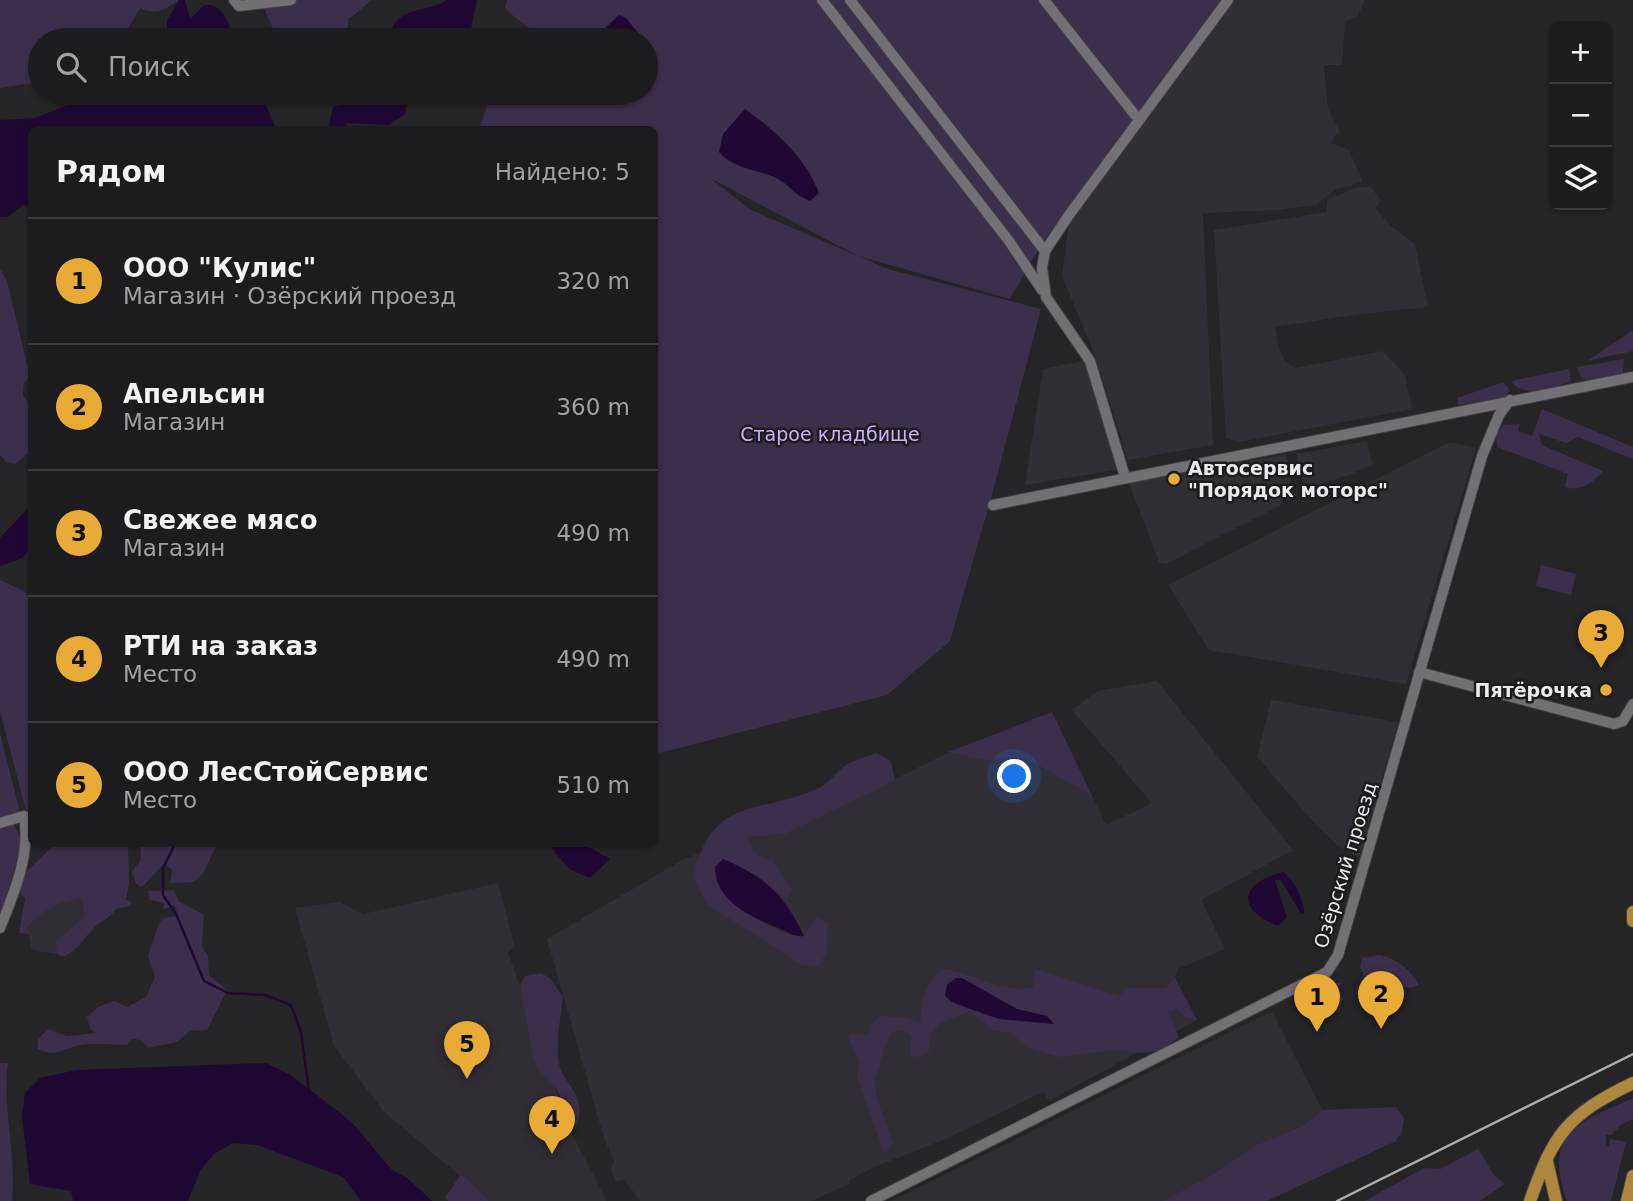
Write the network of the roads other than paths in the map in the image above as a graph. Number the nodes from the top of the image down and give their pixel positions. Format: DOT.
graph roads {
  1 [pos="234,0"];
  2 [pos="291,0"];
  3 [pos="822,0"];
  4 [pos="850,0"];
  5 [pos="1045,0"];
  6 [pos="1228,0"];
  7 [pos="1135,115"];
  8 [pos="1045,251"];
  9 [pos="1046,297"];
  10 [pos="1633,377"];
  11 [pos="1510,400"];
  12 [pos="1125,477"];
  13 [pos="993,505"];
  14 [pos="1419,672"];
  15 [pos="1633,704"];
  16 [pos="0,822"];
  17 [pos="1633,912"];
  18 [pos="1633,921"];
  19 [pos="0,929"];
  20 [pos="1633,1083"];
  21 [pos="1547,1154"];
  22 [pos="1633,1176"];
  23 [pos="871,1201"];
  24 [pos="1530,1201"];
  25 [pos="1556,1201"];
  26 [pos="1627,1201"];
  1 -- 2 [label="street"];
  3 -- 9 [label="street"];
  4 -- 8 [label="street"];
  5 -- 7 [label="street"];
  6 -- 8 [label="street"];
  8 -- 9 [label="street"];
  9 -- 12 [label="street"];
  10 -- 11 [label="street"];
  11 -- 12 [label="street"];
  11 -- 14 [label="street, Озёрский проезд"];
  12 -- 13 [label="street"];
  14 -- 15 [label="street"];
  14 -- 23 [label="street, Озёрский проезд"];
  16 -- 19 [label="street"];
  17 -- 18 [label="main road"];
  20 -- 21 [label="main road"];
  21 -- 24 [label="main road"];
  21 -- 25 [label="main road"];
  22 -- 26 [label="main road"];
}
